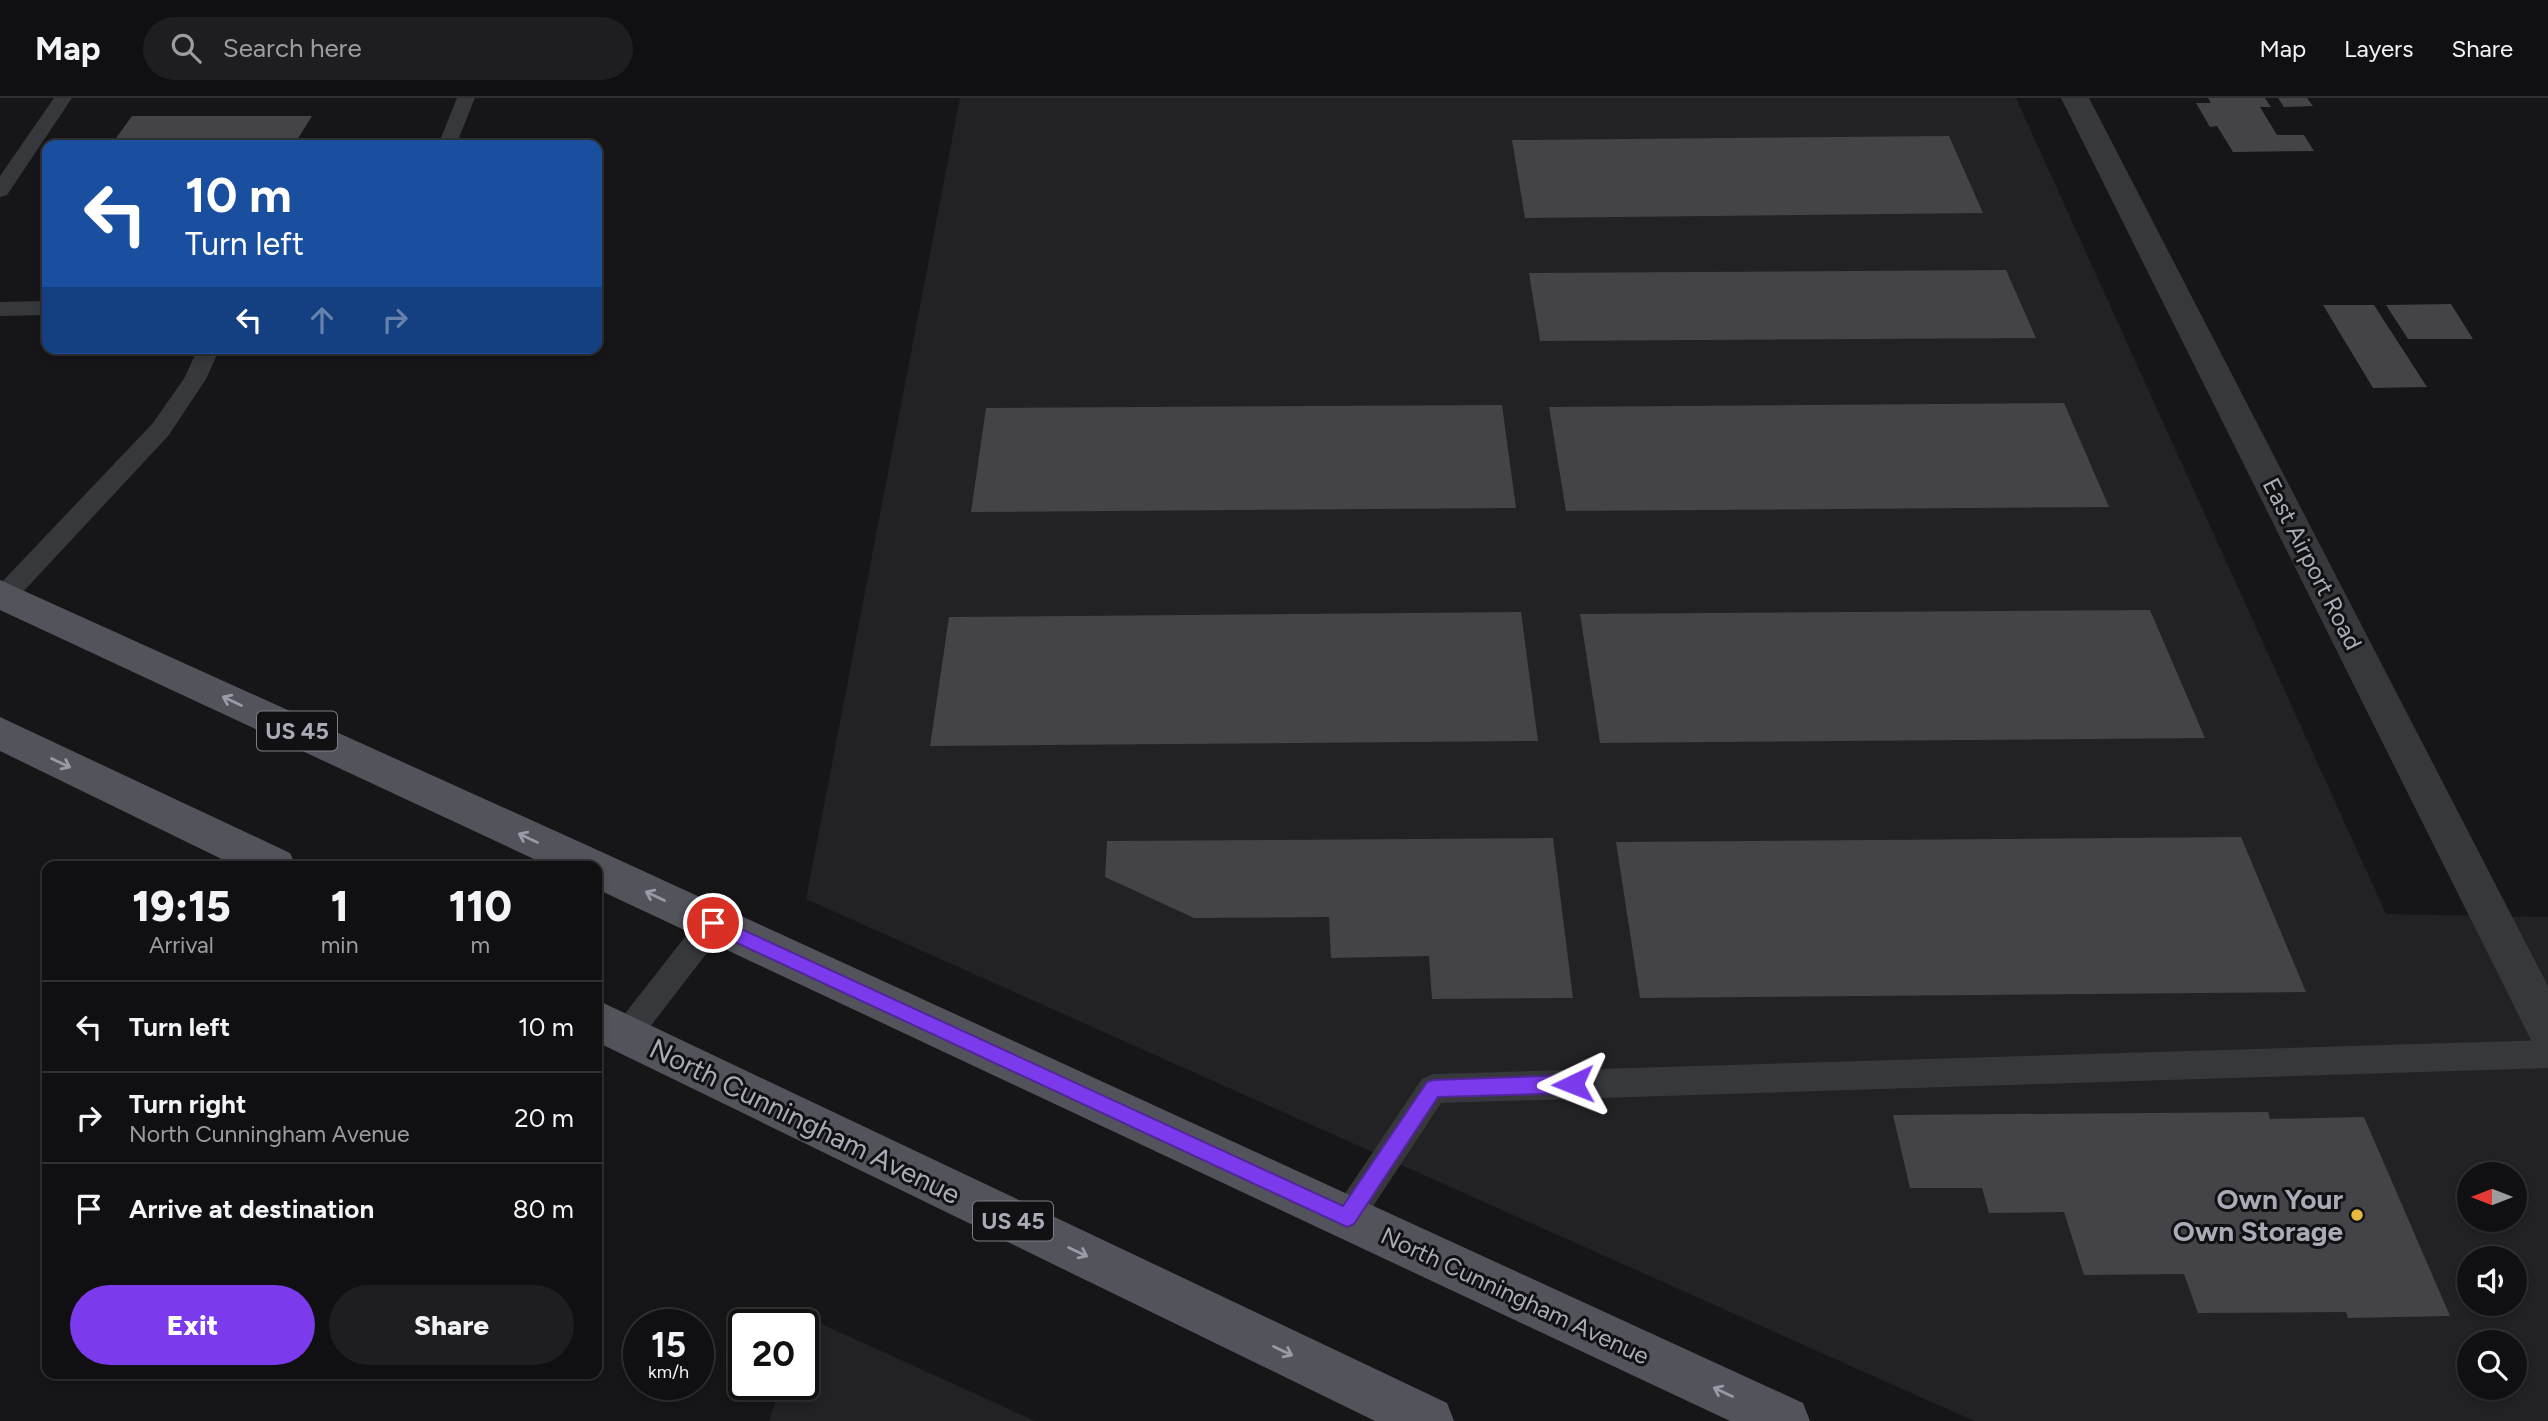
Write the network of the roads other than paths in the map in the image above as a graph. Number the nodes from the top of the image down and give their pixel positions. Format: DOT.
graph roads {
  1 [pos="63,98"];
  2 [pos="467,98"];
  3 [pos="2075,98"];
  4 [pos="449,140"];
  5 [pos="0,191"];
  6 [pos="42,308"];
  7 [pos="0,309"];
  8 [pos="206,354"];
  9 [pos="2,597"];
  10 [pos="0,733"];
  11 [pos="266,861"];
  12 [pos="579,861"];
  13 [pos="602,872"];
  14 [pos="713,923"];
  15 [pos="611,1028"];
  16 [pos="2548,1030"];
  17 [pos="2548,1054"];
  18 [pos="1347,1218"];
  19 [pos="1429,1421"];
  20 [pos="1785,1421"];
  1 -- 5 [label="lane"];
  2 -- 4 [label="lane"];
  3 -- 16 [label="street, East Airport Road"];
  6 -- 7 [label="lane"];
  8 -- 9 [label="lane"];
  12 -- 9 [label="main road, US 45, one-way"];
  10 -- 11 [label="main road, one-way"];
  14 -- 13 [label="main road, North Cunningham Avenue, one-way"];
  14 -- 15 [label="lane"];
  14 -- 18 [label="main road, North Cunningham Avenue"];
  15 -- 19 [label="main road, North Cunningham Avenue / US 45, one-way"];
  17 -- 18 [label="lane"];
  20 -- 18 [label="main road, North Cunningham Avenue, one-way"];
}
